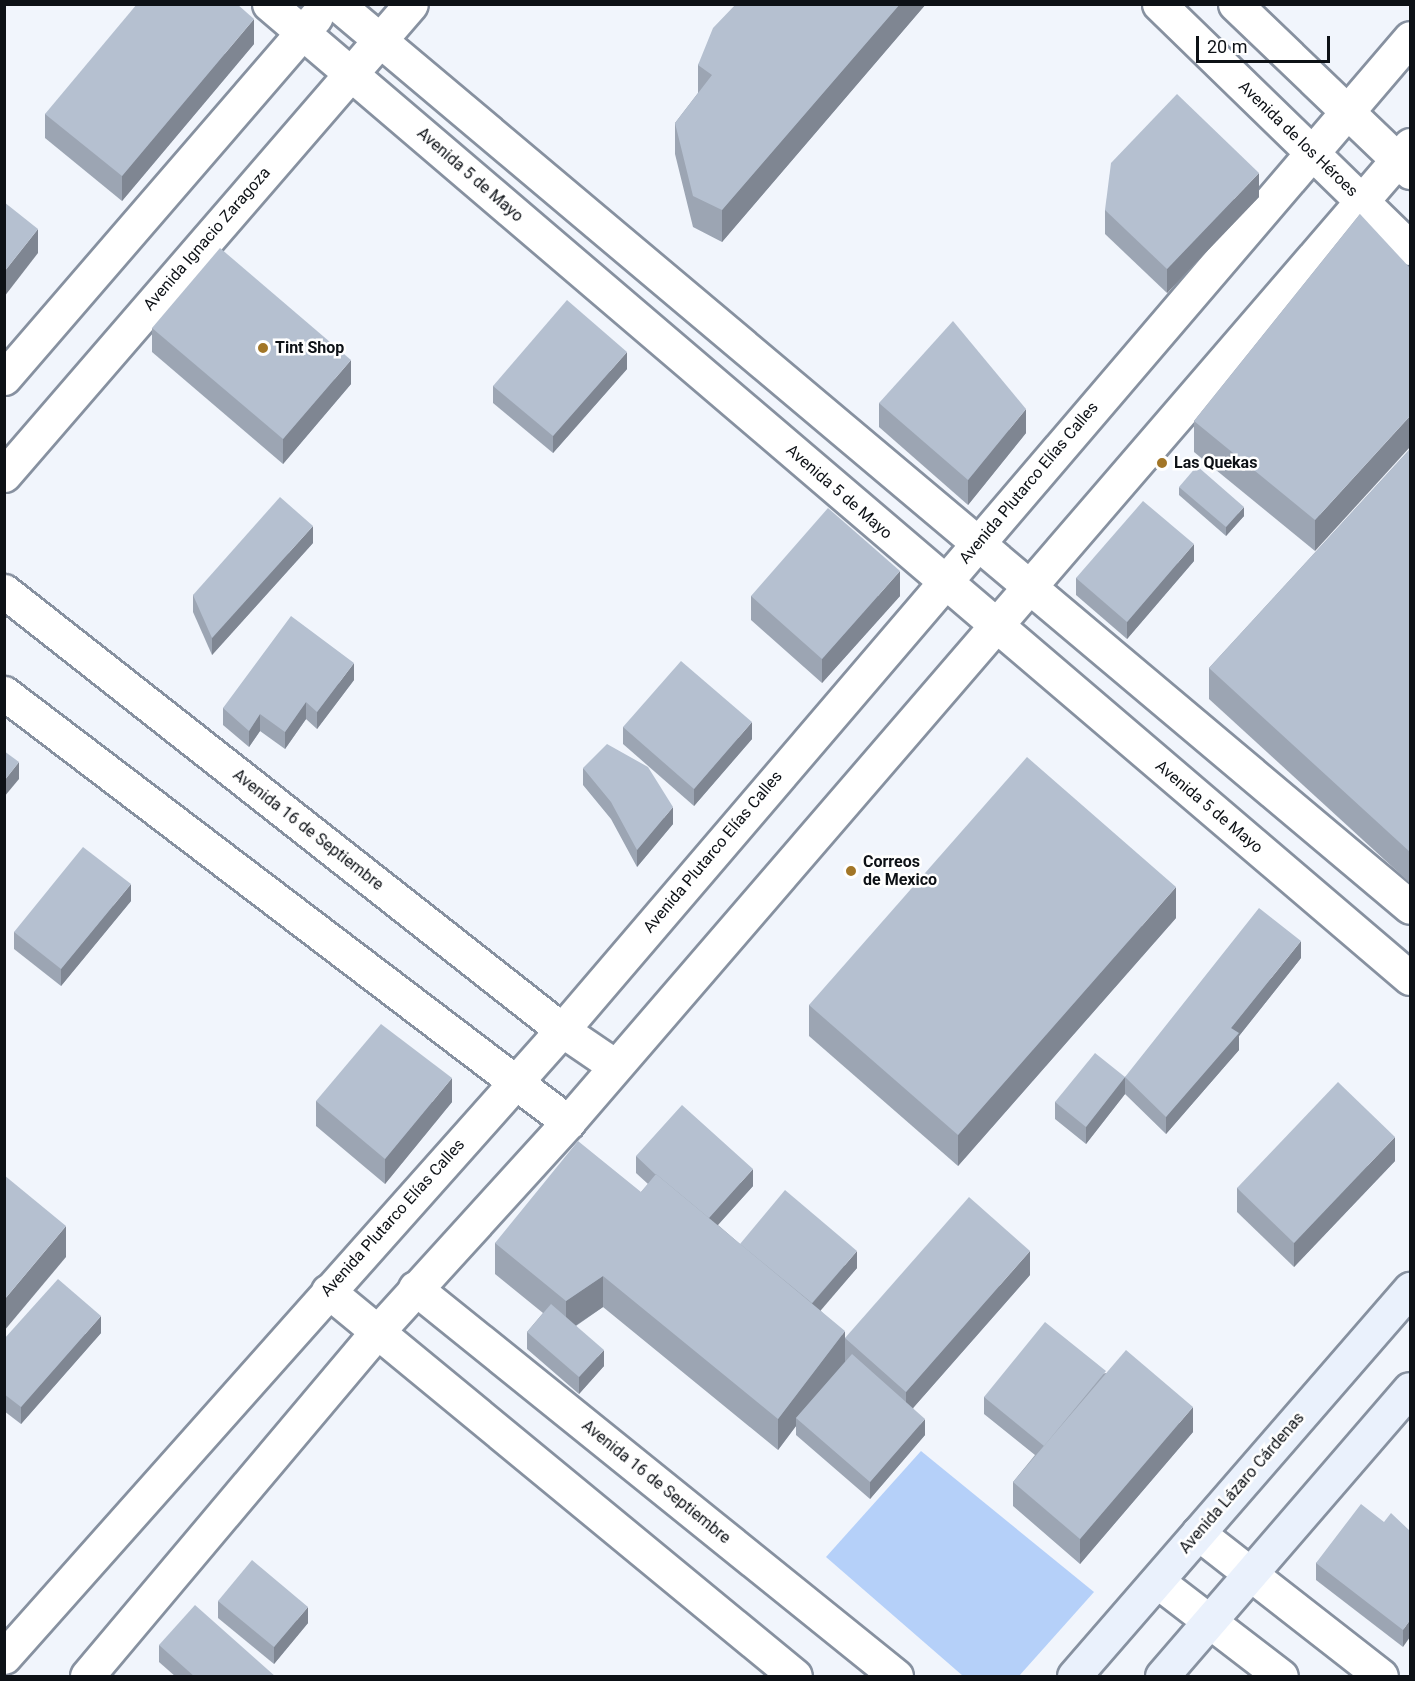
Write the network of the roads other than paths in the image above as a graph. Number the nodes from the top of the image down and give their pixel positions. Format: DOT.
graph roads {
  1 [pos="268,4"];
  2 [pos="327,4"];
  3 [pos="336,4"];
  4 [pos="411,4"];
  5 [pos="1159,4"];
  6 [pos="1235,4"];
  7 [pos="301,32"];
  8 [pos="1410,38"];
  9 [pos="379,40"];
  10 [pos="351,72"];
  11 [pos="1349,112"];
  12 [pos="1311,151"];
  13 [pos="1406,159"];
  14 [pos="1362,200"];
  15 [pos="1410,248"];
  16 [pos="4,378"];
  17 [pos="4,475"];
  18 [pos="977,544"];
  19 [pos="944,582"];
  20 [pos="1031,586"];
  21 [pos="4,591"];
  22 [pos="996,627"];
  23 [pos="4,693"];
  24 [pos="1410,907"];
  25 [pos="1410,978"];
  26 [pos="562,1030"];
  27 [pos="615,1066"];
  28 [pos="514,1081"];
  29 [pos="567,1122"];
  30 [pos="415,1288"];
  31 [pos="1410,1289"];
  32 [pos="328,1291"];
  33 [pos="378,1331"];
  34 [pos="1410,1389"];
  35 [pos="1198,1533"];
  36 [pos="1250,1574"];
  37 [pos="1156,1581"];
  38 [pos="1211,1620"];
  39 [pos="4,1657"];
  40 [pos="87,1677"];
  41 [pos="795,1677"];
  42 [pos="896,1677"];
  43 [pos="1074,1677"];
  44 [pos="1162,1677"];
  45 [pos="1281,1677"];
  46 [pos="1381,1677"];
  1 -- 7 [label="street, Avenida 5 de Mayo"];
  2 -- 7 [label="street"];
  3 -- 9 [label="street"];
  4 -- 9 [label="street, Avenida Ignacio Zaragoza"];
  5 -- 12 [label="street, Avenida de los Héroes"];
  6 -- 11 [label="street"];
  7 -- 10 [label="street, Avenida 5 de Mayo"];
  7 -- 16 [label="street"];
  8 -- 11 [label="street, Avenida Plutarco Elías Calles"];
  9 -- 10 [label="street, Avenida Ignacio Zaragoza"];
  9 -- 18 [label="street"];
  10 -- 17 [label="street, Avenida Ignacio Zaragoza"];
  10 -- 19 [label="street, Avenida 5 de Mayo"];
  11 -- 12 [label="street, Avenida Plutarco Elías Calles"];
  11 -- 13 [label="street"];
  12 -- 14 [label="street, Avenida de los Héroes"];
  12 -- 18 [label="street, Avenida Plutarco Elías Calles"];
  13 -- 14 [label="street"];
  14 -- 15 [label="street, Avenida de los Héroes"];
  14 -- 20 [label="street"];
  18 -- 19 [label="street, Avenida Plutarco Elías Calles"];
  18 -- 20 [label="street"];
  19 -- 22 [label="street, Avenida 5 de Mayo"];
  19 -- 26 [label="street, Avenida Plutarco Elías Calles"];
  20 -- 22 [label="street"];
  20 -- 24 [label="street"];
  21 -- 26 [label="street, Avenida 16 de Septiembre"];
  22 -- 25 [label="street, Avenida 5 de Mayo"];
  22 -- 27 [label="street"];
  23 -- 28 [label="street"];
  26 -- 27 [label="street, Avenida 16 de Septiembre"];
  26 -- 28 [label="street, Avenida Plutarco Elías Calles"];
  27 -- 29 [label="street"];
  28 -- 29 [label="street"];
  28 -- 32 [label="street, Avenida Plutarco Elías Calles"];
  29 -- 30 [label="street"];
  30 -- 33 [label="street"];
  30 -- 42 [label="street, Avenida 16 de Septiembre"];
  31 -- 35 [label="main road, Avenida Lázaro Cárdenas"];
  32 -- 33 [label="street"];
  32 -- 39 [label="street, Avenida Plutarco Elías Calles"];
  33 -- 40 [label="street"];
  33 -- 41 [label="street"];
  34 -- 36 [label="main road"];
  35 -- 36 [label="street"];
  35 -- 37 [label="main road, Avenida Lázaro Cárdenas"];
  36 -- 38 [label="main road"];
  36 -- 46 [label="street"];
  37 -- 38 [label="street"];
  37 -- 43 [label="main road, Avenida Lázaro Cárdenas"];
  38 -- 44 [label="main road"];
  38 -- 45 [label="street"];
}
